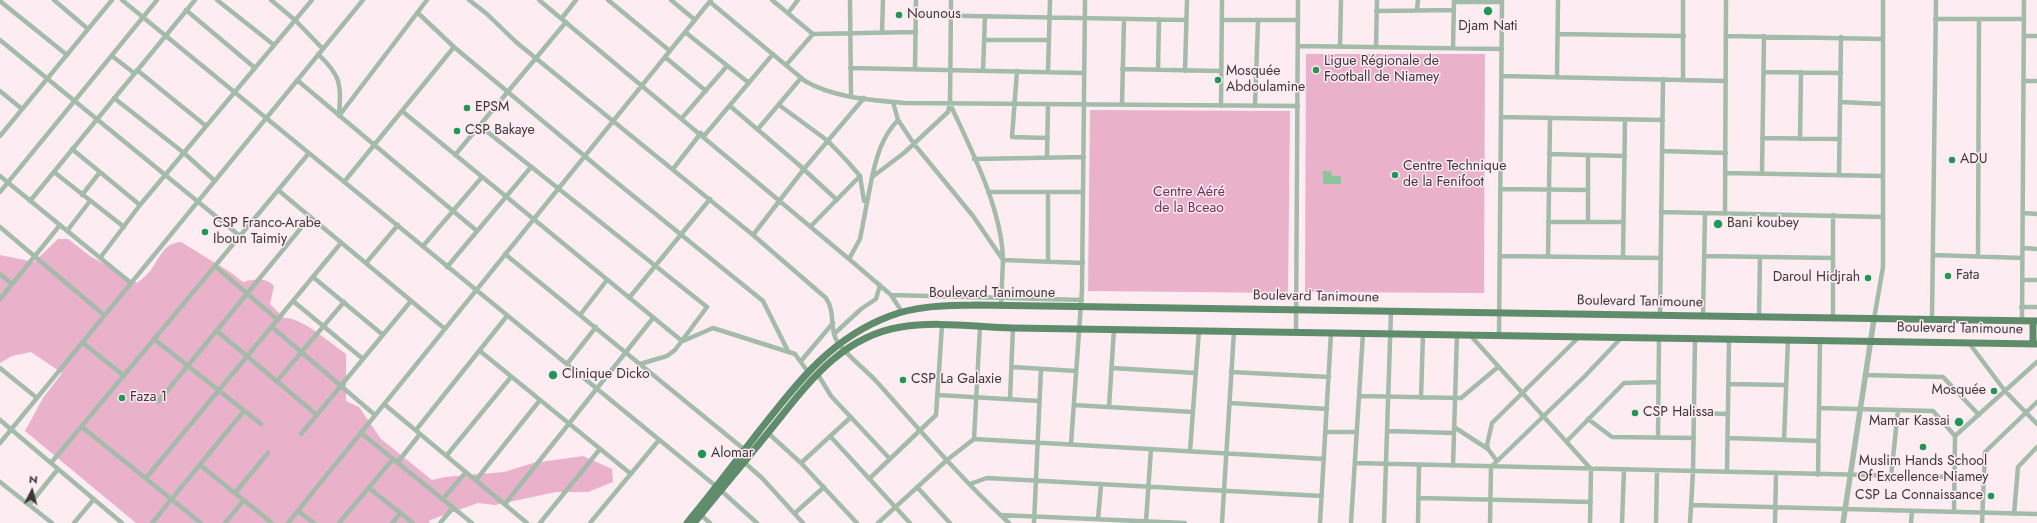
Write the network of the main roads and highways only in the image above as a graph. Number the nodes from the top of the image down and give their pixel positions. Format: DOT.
graph roads {
  1 [pos="2035,321"];
  2 [pos="2035,344"];
  3 [pos="719,489"];
  4 [pos="687,523"];
  5 [pos="694,523"];
  1 -- 2 [label="main road"];
  1 -- 3 [label="main road, Boulevard Tanimoune"];
  2 -- 3 [label="main road, Boulevard Tanimoune"];
  3 -- 4 [label="main road, Boulevard Tanimoune"];
  3 -- 5 [label="main road, Boulevard Tanimoune"];
}
